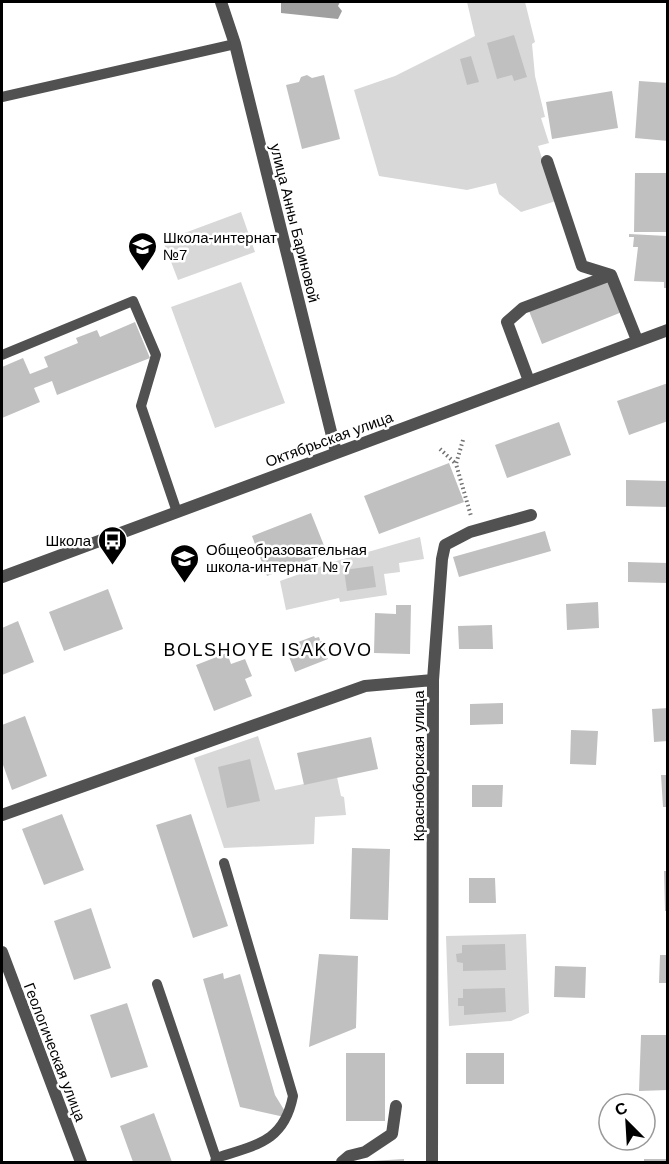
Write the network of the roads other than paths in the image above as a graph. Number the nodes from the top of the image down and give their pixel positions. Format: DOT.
graph roads {
  1 [pos="221,2"];
  2 [pos="235,44"];
  3 [pos="2,97"];
  4 [pos="547,161"];
  5 [pos="611,274"];
  6 [pos="668,330"];
  7 [pos="637,340"];
  8 [pos="2,355"];
  9 [pos="529,381"];
  10 [pos="336,452"];
  11 [pos="177,512"];
  12 [pos="531,515"];
  13 [pos="2,577"];
  14 [pos="434,680"];
  15 [pos="2,815"];
  16 [pos="224,863"];
  17 [pos="2,952"];
  18 [pos="157,984"];
  19 [pos="396,1106"];
  20 [pos="216,1160"];
  21 [pos="81,1162"];
  22 [pos="342,1162"];
  23 [pos="432,1162"];
  1 -- 2 [label="street, улица Анны Бариновой"];
  2 -- 3 [label="lane"];
  2 -- 10 [label="street, улица Анны Бариновой"];
  4 -- 5 [label="street"];
  5 -- 7 [label="street"];
  5 -- 9 [label="street"];
  6 -- 7 [label="street, Октябрьская улица"];
  7 -- 9 [label="street, Октябрьская улица"];
  8 -- 11 [label="lane"];
  9 -- 10 [label="street, Октябрьская улица"];
  10 -- 11 [label="street, Октябрьская улица"];
  11 -- 13 [label="street, Октябрьская улица"];
  12 -- 14 [label="street"];
  14 -- 15 [label="street, Красноборская улица"];
  14 -- 23 [label="street, Красноборская улица"];
  16 -- 20 [label="lane"];
  17 -- 21 [label="street, Геологическая улица"];
  18 -- 20 [label="lane"];
  19 -- 22 [label="street"];
}
